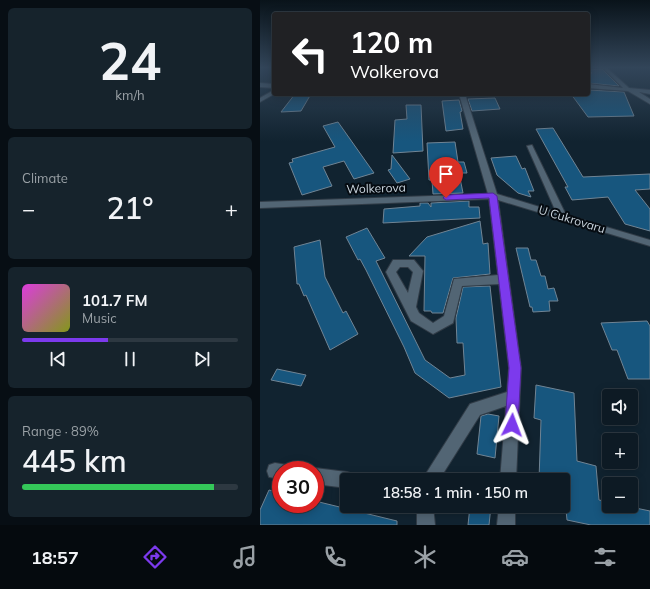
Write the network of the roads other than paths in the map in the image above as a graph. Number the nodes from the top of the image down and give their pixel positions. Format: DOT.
graph roads {
  1 [pos="634,92"];
  2 [pos="272,93"];
  3 [pos="463,96"];
  4 [pos="260,100"];
  5 [pos="650,102"];
  6 [pos="530,146"];
  7 [pos="493,196"];
  8 [pos="260,205"];
  9 [pos="562,216"];
  10 [pos="650,243"];
  11 [pos="504,279"];
  12 [pos="410,308"];
  13 [pos="513,397"];
  14 [pos="434,473"];
  15 [pos="508,473"];
  16 [pos="324,477"];
  17 [pos="340,479"];
  18 [pos="425,513"];
  19 [pos="507,513"];
  20 [pos="426,525"];
  21 [pos="506,525"];
  1 -- 5 [label="street"];
  2 -- 4 [label="street"];
  3 -- 7 [label="street"];
  6 -- 9 [label="street"];
  7 -- 8 [label="street, Wolkerova"];
  7 -- 9 [label="street, U Cukrovaru"];
  7 -- 11 [label="street"];
  9 -- 10 [label="street, U Cukrovaru"];
  11 -- 12 [label="street"];
  11 -- 13 [label="street"];
  13 -- 14 [label="street"];
  13 -- 15 [label="street"];
  16 -- 17 [label="street"];
  18 -- 20 [label="street"];
  19 -- 21 [label="street"];
}
